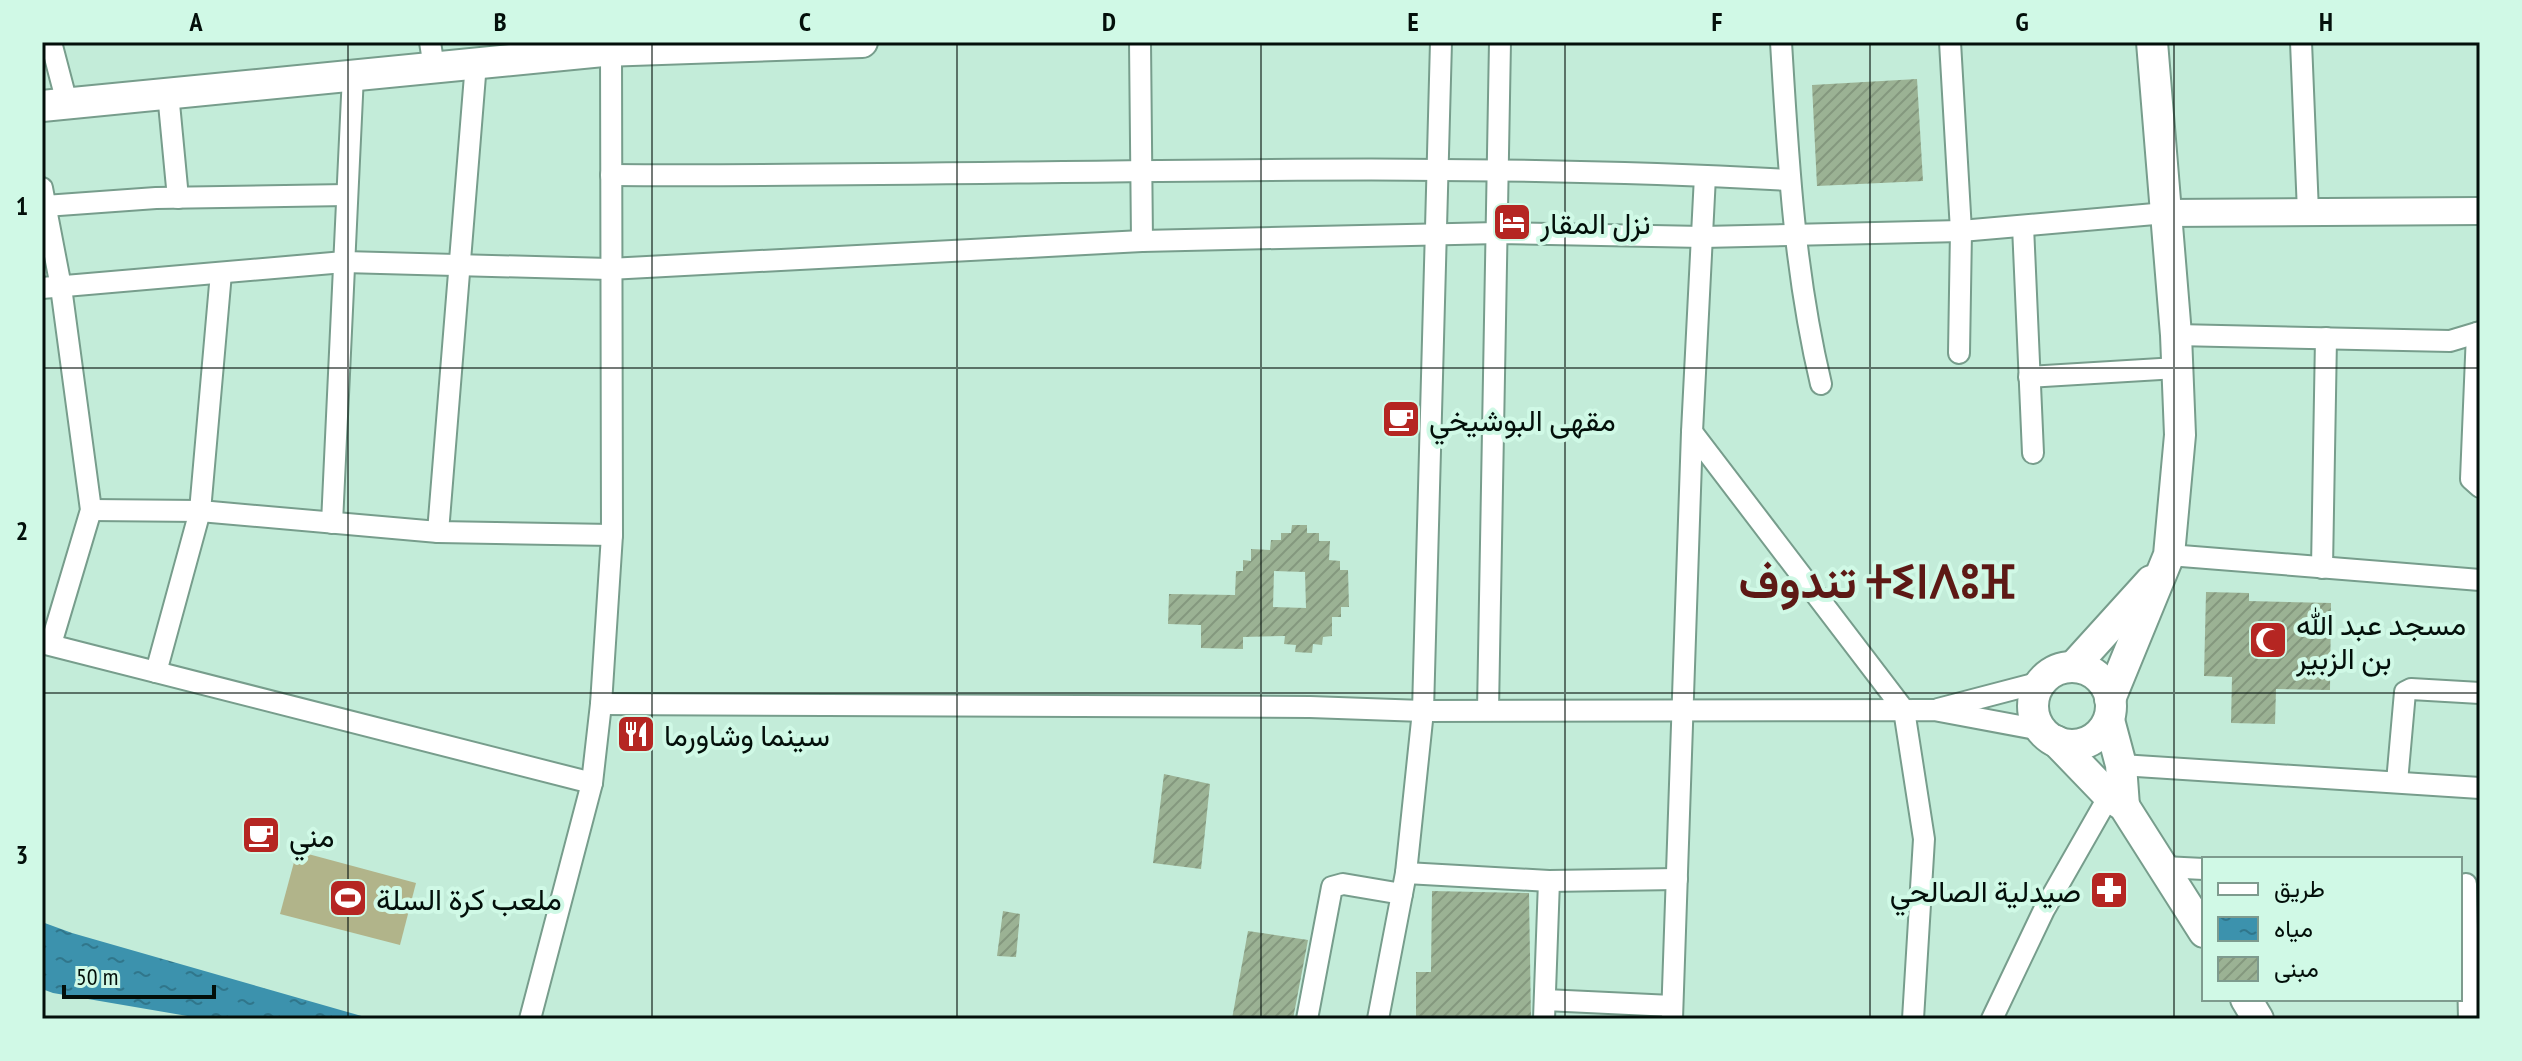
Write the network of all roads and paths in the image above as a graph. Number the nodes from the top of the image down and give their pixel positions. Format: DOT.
graph roads {
  1 [pos="51,42"];
  2 [pos="835,42"];
  3 [pos="862,42"];
  4 [pos="1140,42"];
  5 [pos="1441,42"];
  6 [pos="1500,42"];
  7 [pos="1781,42"];
  8 [pos="1950,42"];
  9 [pos="2152,42"];
  10 [pos="2301,42"];
  11 [pos="645,46"];
  12 [pos="611,50"];
  13 [pos="432,55"];
  14 [pos="476,63"];
  15 [pos="353,75"];
  16 [pos="168,93"];
  17 [pos="54,104"];
  18 [pos="1437,168"];
  19 [pos="1498,168"];
  20 [pos="1144,172"];
  21 [pos="611,175"];
  22 [pos="1705,176"];
  23 [pos="1789,180"];
  24 [pos="347,195"];
  25 [pos="44,197"];
  26 [pos="178,198"];
  27 [pos="2480,211"];
  28 [pos="2308,212"];
  29 [pos="2166,213"];
  30 [pos="2023,226"];
  31 [pos="1961,231"];
  32 [pos="1498,233"];
  33 [pos="1435,234"];
  34 [pos="1794,236"];
  35 [pos="1703,237"];
  36 [pos="1142,241"];
  37 [pos="344,262"];
  38 [pos="462,266"];
  39 [pos="609,269"];
  40 [pos="221,273"];
  41 [pos="51,287"];
  42 [pos="2478,333"];
  43 [pos="2176,335"];
  44 [pos="2326,338"];
  45 [pos="1959,353"];
  46 [pos="2177,368"];
  47 [pos="2029,377"];
  48 [pos="1821,384"];
  49 [pos="1692,432"];
  50 [pos="2033,453"];
  51 [pos="2480,487"];
  52 [pos="91,510"];
  53 [pos="200,511"];
  54 [pos="332,523"];
  55 [pos="438,532"];
  56 [pos="612,535"];
  57 [pos="2166,561"];
  58 [pos="2322,568"];
  59 [pos="2480,580"];
  60 [pos="46,644"];
  61 [pos="2073,667"];
  62 [pos="156,672"];
  63 [pos="2041,682"];
  64 [pos="2480,693"];
  65 [pos="601,704"];
  66 [pos="1683,709"];
  67 [pos="1488,710"];
  68 [pos="1904,710"];
  69 [pos="1934,710"];
  70 [pos="2110,710"];
  71 [pos="1423,711"];
  72 [pos="2048,736"];
  73 [pos="2121,765"];
  74 [pos="2397,782"];
  75 [pos="592,783"];
  76 [pos="2480,788"];
  77 [pos="2116,801"];
  78 [pos="2163,867"];
  79 [pos="2202,869"];
  80 [pos="1406,873"];
  81 [pos="1677,879"];
  82 [pos="1549,881"];
  83 [pos="2469,884"];
  84 [pos="1402,894"];
  85 [pos="2202,929"];
  86 [pos="2247,1001"];
  87 [pos="1544,1009"];
  88 [pos="1672,1012"];
  89 [pos="530,1019"];
  90 [pos="1307,1019"];
  91 [pos="1378,1019"];
  92 [pos="1913,1019"];
  93 [pos="1992,1019"];
  94 [pos="2258,1019"];
  95 [pos="2469,1019"];
  1 -- 17 [label="street"];
  2 -- 3 [label="main road"];
  2 -- 11 [label="main road"];
  4 -- 20 [label="street"];
  5 -- 18 [label="street"];
  6 -- 19 [label="street"];
  7 -- 23 [label="street"];
  8 -- 31 [label="street"];
  9 -- 29 [label="main road"];
  10 -- 28 [label="street"];
  11 -- 12 [label="main road"];
  12 -- 14 [label="main road"];
  12 -- 21 [label="street"];
  13 -- 14 [label="main road"];
  13 -- 15 [label="main road"];
  14 -- 38 [label="street"];
  15 -- 16 [label="main road"];
  15 -- 24 [label="street"];
  16 -- 17 [label="main road"];
  16 -- 26 [label="street"];
  18 -- 19 [label="street"];
  18 -- 20 [label="street"];
  18 -- 33 [label="street"];
  19 -- 22 [label="street"];
  19 -- 32 [label="street"];
  20 -- 21 [label="street"];
  20 -- 36 [label="street"];
  21 -- 39 [label="street"];
  22 -- 23 [label="street"];
  22 -- 35 [label="street"];
  23 -- 34 [label="street"];
  24 -- 26 [label="street"];
  24 -- 37 [label="street"];
  25 -- 26 [label="street"];
  25 -- 41 [label="street"];
  27 -- 28 [label="street"];
  28 -- 29 [label="street"];
  29 -- 30 [label="street"];
  29 -- 43 [label="main road"];
  30 -- 31 [label="street"];
  30 -- 47 [label="street"];
  31 -- 34 [label="street"];
  31 -- 45 [label="street"];
  32 -- 33 [label="street"];
  32 -- 35 [label="street"];
  32 -- 67 [label="street"];
  33 -- 36 [label="street"];
  33 -- 71 [label="street"];
  34 -- 35 [label="street"];
  34 -- 48 [label="street"];
  35 -- 49 [label="street"];
  36 -- 39 [label="street"];
  37 -- 38 [label="street"];
  37 -- 40 [label="street"];
  37 -- 54 [label="street"];
  38 -- 39 [label="street"];
  38 -- 55 [label="street"];
  39 -- 56 [label="street"];
  40 -- 41 [label="street"];
  40 -- 53 [label="street"];
  41 -- 52 [label="street"];
  42 -- 44 [label="street"];
  42 -- 51 [label="street"];
  43 -- 44 [label="street"];
  43 -- 46 [label="main road"];
  44 -- 58 [label="street"];
  46 -- 47 [label="street"];
  46 -- 57 [label="main road"];
  47 -- 50 [label="street"];
  49 -- 66 [label="street"];
  49 -- 68 [label="street"];
  52 -- 53 [label="street"];
  52 -- 60 [label="street"];
  53 -- 54 [label="street"];
  53 -- 62 [label="street"];
  54 -- 55 [label="street"];
  55 -- 56 [label="street"];
  56 -- 65 [label="street"];
  57 -- 58 [label="street"];
  57 -- 61 [label="main road"];
  57 -- 70 [label="main road"];
  58 -- 59 [label="street"];
  60 -- 62 [label="street"];
  61 -- 63 [label="main road"];
  61 -- 70 [label="main road"];
  62 -- 75 [label="street"];
  63 -- 69 [label="street"];
  63 -- 72 [label="main road"];
  64 -- 74 [label="street"];
  65 -- 71 [label="street"];
  65 -- 75 [label="street"];
  66 -- 67 [label="street"];
  66 -- 68 [label="street"];
  66 -- 81 [label="street"];
  67 -- 71 [label="street"];
  68 -- 69 [label="street"];
  68 -- 92 [label="street"];
  69 -- 72 [label="street"];
  70 -- 72 [label="main road"];
  70 -- 73 [label="main road"];
  71 -- 80 [label="street"];
  72 -- 77 [label="main road"];
  73 -- 74 [label="street"];
  73 -- 77 [label="main road"];
  74 -- 76 [label="street"];
  75 -- 89 [label="street"];
  77 -- 78 [label="main road"];
  77 -- 93 [label="street"];
  78 -- 79 [label="street"];
  78 -- 85 [label="main road"];
  80 -- 82 [label="street"];
  80 -- 84 [label="street"];
  81 -- 82 [label="street"];
  81 -- 88 [label="street"];
  82 -- 87 [label="street"];
  83 -- 95 [label="street"];
  84 -- 90 [label="street"];
  84 -- 91 [label="street"];
  86 -- 94 [label="main road"];
  87 -- 88 [label="street"];
}
